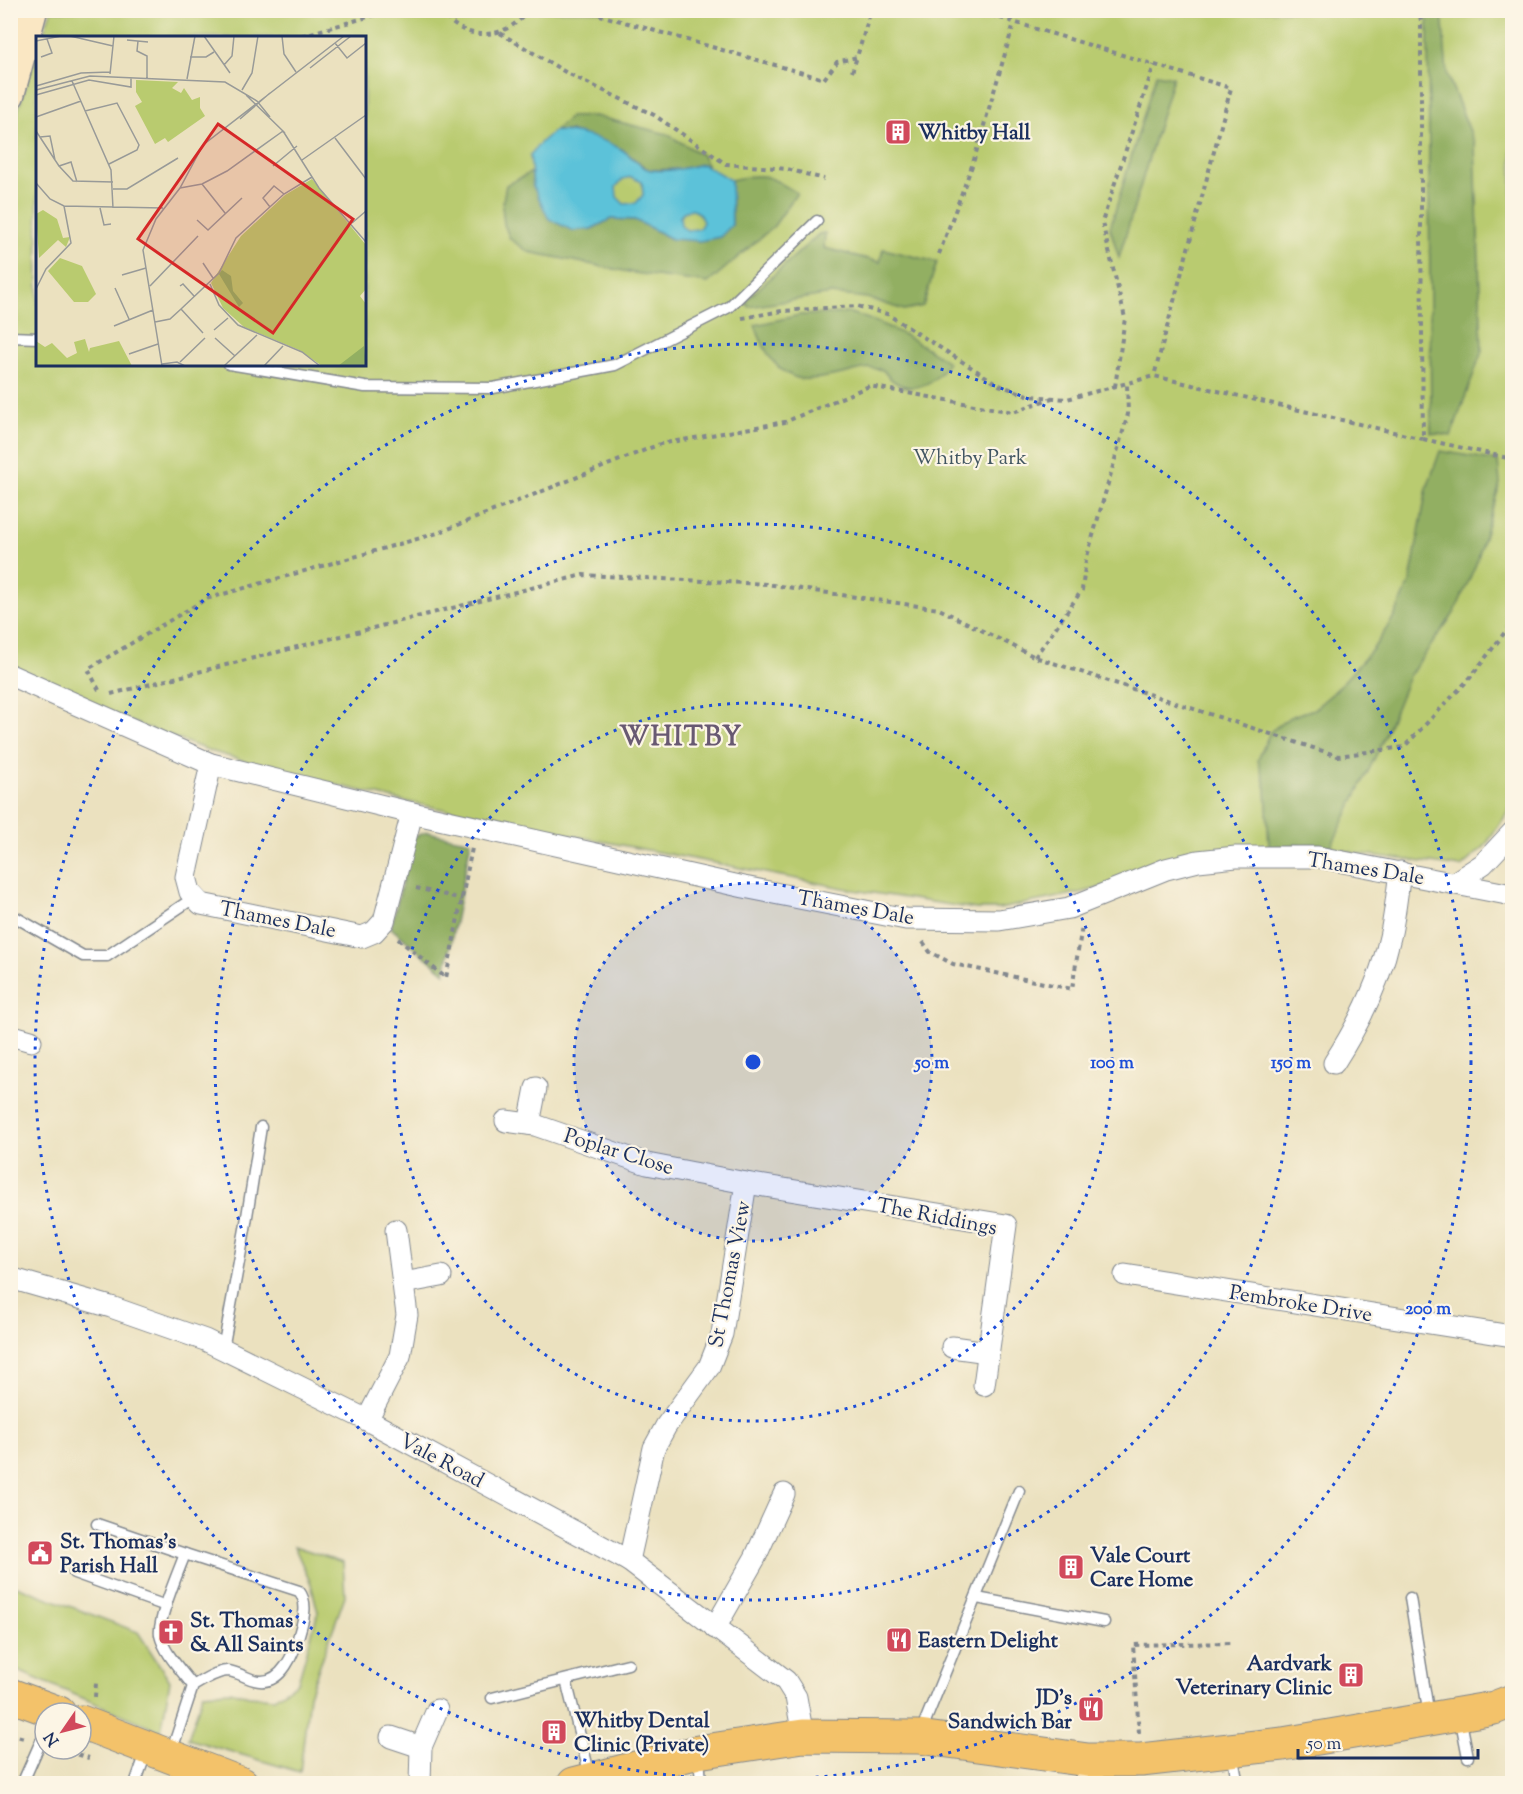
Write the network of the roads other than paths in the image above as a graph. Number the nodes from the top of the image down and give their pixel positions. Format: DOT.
graph roads {
  1 [pos="25,13"];
  2 [pos="10,95"];
  3 [pos="817,221"];
  4 [pos="10,337"];
  5 [pos="36,338"];
  6 [pos="241,366"];
  7 [pos="10,675"];
  8 [pos="211,764"];
  9 [pos="412,813"];
  10 [pos="1512,833"];
  11 [pos="1400,872"];
  12 [pos="1454,882"];
  13 [pos="1512,895"];
  14 [pos="195,897"];
  15 [pos="10,914"];
  16 [pos="1334,1063"];
  17 [pos="536,1088"];
  18 [pos="506,1121"];
  19 [pos="529,1124"];
  20 [pos="261,1127"];
  21 [pos="746,1183"];
  22 [pos="396,1230"];
  23 [pos="1125,1275"];
  24 [pos="441,1276"];
  25 [pos="10,1278"];
  26 [pos="403,1283"];
  27 [pos="1512,1336"];
  28 [pos="952,1347"];
  29 [pos="223,1349"];
  30 [pos="988,1352"];
  31 [pos="984,1385"];
  32 [pos="367,1420"];
  33 [pos="1019,1491"];
  34 [pos="784,1494"];
  35 [pos="97,1524"];
  36 [pos="185,1554"];
  37 [pos="629,1561"];
  38 [pos="74,1573"];
  39 [pos="977,1598"];
  40 [pos="1410,1598"];
  41 [pos="166,1606"];
  42 [pos="1104,1622"];
  43 [pos="715,1628"];
  44 [pos="628,1665"];
  45 [pos="566,1680"];
  46 [pos="193,1686"];
  47 [pos="10,1695"];
  48 [pos="492,1698"];
  49 [pos="1512,1701"];
  50 [pos="33,1704"];
  51 [pos="437,1710"];
  52 [pos="1445,1716"];
  53 [pos="93,1727"];
  54 [pos="803,1736"];
  55 [pos="391,1737"];
  56 [pos="919,1737"];
  57 [pos="421,1747"];
  58 [pos="1232,1751"];
  59 [pos="159,1752"];
  60 [pos="1468,1757"];
  61 [pos="36,1761"];
  62 [pos="700,1768"];
  63 [pos="1089,1772"];
  64 [pos="202,1777"];
  65 [pos="583,1782"];
  66 [pos="22,1784"];
  67 [pos="135,1784"];
  68 [pos="242,1784"];
  69 [pos="420,1784"];
  70 [pos="1238,1784"];
  1 -- 2 [label="main road"];
  3 -- 6 [label="lane"];
  4 -- 5 [label="lane"];
  7 -- 8 [label="street, Thames Dale"];
  8 -- 9 [label="street, Thames Dale"];
  8 -- 14 [label="street, Thames Dale"];
  9 -- 11 [label="street, Thames Dale"];
  9 -- 14 [label="street, Thames Dale"];
  10 -- 12 [label="street"];
  11 -- 12 [label="street, Thames Dale"];
  11 -- 16 [label="street"];
  12 -- 13 [label="street, Thames Dale"];
  14 -- 15 [label="lane"];
  17 -- 19 [label="street"];
  18 -- 19 [label="street, Poplar Close"];
  19 -- 21 [label="street, Poplar Close"];
  20 -- 29 [label="lane"];
  21 -- 30 [label="street, The Riddings"];
  21 -- 37 [label="street, St Thomas View"];
  22 -- 26 [label="street"];
  23 -- 27 [label="street, Pembroke Drive"];
  24 -- 26 [label="street"];
  25 -- 29 [label="street, Vale Road"];
  26 -- 32 [label="street"];
  28 -- 30 [label="street"];
  29 -- 32 [label="street, Vale Road"];
  30 -- 31 [label="street, The Riddings"];
  32 -- 37 [label="street, Vale Road"];
  33 -- 39 [label="lane"];
  34 -- 43 [label="street"];
  35 -- 36 [label="lane"];
  36 -- 41 [label="lane"];
  36 -- 46 [label="lane"];
  37 -- 43 [label="street, Vale Road"];
  38 -- 41 [label="lane"];
  39 -- 42 [label="lane"];
  39 -- 56 [label="lane"];
  40 -- 52 [label="lane"];
  41 -- 46 [label="lane"];
  43 -- 54 [label="street, Vale Road"];
  44 -- 45 [label="lane"];
  45 -- 48 [label="lane"];
  45 -- 65 [label="lane"];
  46 -- 59 [label="lane"];
  47 -- 50 [label="main road"];
  49 -- 52 [label="main road"];
  51 -- 57 [label="street"];
  52 -- 58 [label="main road"];
  52 -- 60 [label="lane"];
  53 -- 59 [label="main road"];
  54 -- 56 [label="main road"];
  54 -- 62 [label="main road"];
  55 -- 57 [label="street"];
  56 -- 63 [label="main road"];
  57 -- 69 [label="street"];
  58 -- 63 [label="main road"];
  58 -- 70 [label="lane"];
  59 -- 64 [label="main road"];
  59 -- 67 [label="lane"];
  61 -- 66 [label="lane"];
  62 -- 65 [label="main road"];
  64 -- 68 [label="main road"];
}
